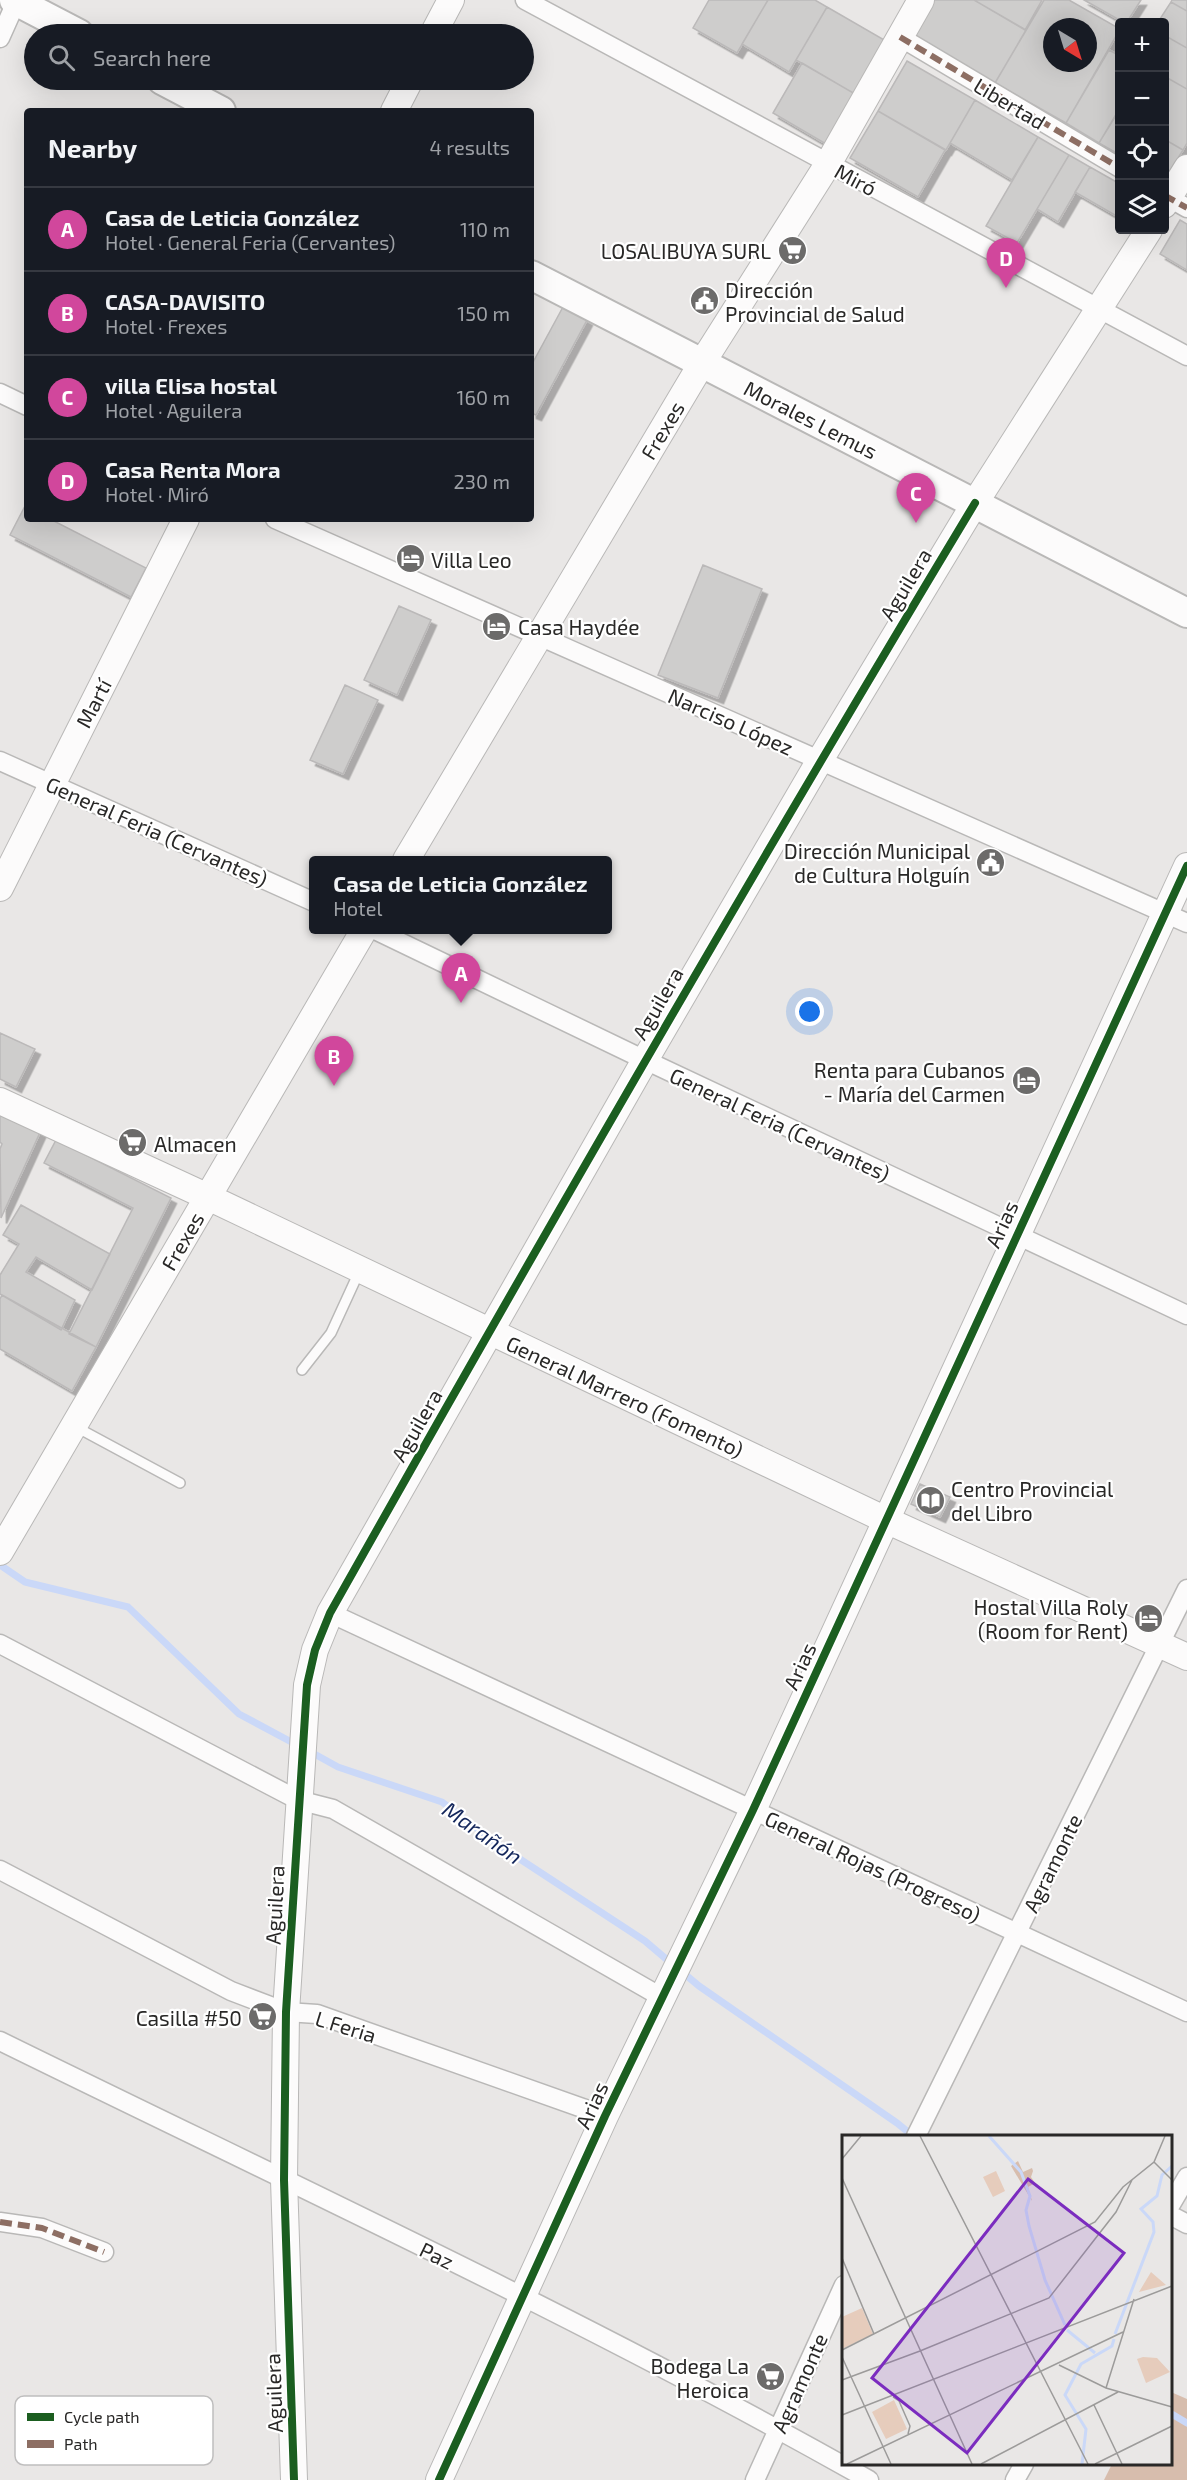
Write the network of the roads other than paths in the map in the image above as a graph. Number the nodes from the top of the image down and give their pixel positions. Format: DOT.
graph roads {
  1 [pos="16,0"];
  2 [pos="451,0"];
  3 [pos="525,0"];
  4 [pos="921,0"];
  5 [pos="60,24"];
  6 [pos="438,24"];
  7 [pos="900,37"];
  8 [pos="0,38"];
  9 [pos="181,90"];
  10 [pos="405,90"];
  11 [pos="215,108"];
  12 [pos="396,108"];
  13 [pos="828,164"];
  14 [pos="1115,166"];
  15 [pos="1187,168"];
  16 [pos="1171,201"];
  17 [pos="1146,234"];
  18 [pos="534,277"];
  19 [pos="1098,309"];
  20 [pos="1187,356"];
  21 [pos="702,363"];
  22 [pos="0,395"];
  23 [pos="24,405"];
  24 [pos="975,503"];
  25 [pos="184,522"];
  26 [pos="282,522"];
  27 [pos="1187,613"];
  28 [pos="540,636"];
  29 [pos="820,760"];
  30 [pos="0,761"];
  31 [pos="51,785"];
  32 [pos="409,856"];
  33 [pos="1187,866"];
  34 [pos="0,888"];
  35 [pos="309,900"];
  36 [pos="1176,918"];
  37 [pos="362,934"];
  38 [pos="383,934"];
  39 [pos="645,1060"];
  40 [pos="0,1101"];
  41 [pos="208,1197"];
  42 [pos="1016,1234"];
  43 [pos="360,1270"];
  44 [pos="1187,1315"];
  45 [pos="490,1332"];
  46 [pos="302,1370"];
  47 [pos="74,1426"];
  48 [pos="180,1483"];
  49 [pos="886,1520"];
  50 [pos="5,1544"];
  51 [pos="1187,1590"];
  52 [pos="330,1613"];
  53 [pos="0,1644"];
  54 [pos="1160,1644"];
  55 [pos="1187,1657"];
  56 [pos="298,1800"];
  57 [pos="753,1810"];
  58 [pos="0,1870"];
  59 [pos="1017,1932"];
  60 [pos="666,1992"];
  61 [pos="286,2012"];
  62 [pos="1187,2012"];
  63 [pos="0,2041"];
  64 [pos="605,2116"];
  65 [pos="918,2132"];
  66 [pos="1187,2176"];
  67 [pos="284,2180"];
  68 [pos="1172,2202"];
  69 [pos="1172,2216"];
  70 [pos="0,2222"];
  71 [pos="1187,2224"];
  72 [pos="104,2252"];
  73 [pos="842,2287"];
  74 [pos="523,2296"];
  75 [pos="778,2429"];
  76 [pos="842,2465"];
  77 [pos="842,2465"];
  78 [pos="1023,2465"];
  79 [pos="294,2480"];
  80 [pos="440,2480"];
  81 [pos="755,2480"];
  82 [pos="869,2480"];
  83 [pos="1015,2480"];
  1 -- 5 [label="main road"];
  1 -- 8 [label="street"];
  2 -- 6 [label="street"];
  3 -- 13 [label="street, Miró"];
  4 -- 7 [label="street, Frexes"];
  7 -- 13 [label="street, Frexes"];
  7 -- 14 [label="street, Libertad"];
  9 -- 11 [label="main road"];
  10 -- 12 [label="street"];
  13 -- 19 [label="street, Miró"];
  13 -- 21 [label="street, Frexes"];
  15 -- 16 [label="street"];
  17 -- 19 [label="street, Aguilera"];
  18 -- 21 [label="main road, Morales Lemus"];
  19 -- 20 [label="street, Miró"];
  19 -- 24 [label="street, Aguilera"];
  21 -- 24 [label="main road, Morales Lemus"];
  21 -- 28 [label="street, Frexes"];
  22 -- 23 [label="street"];
  24 -- 27 [label="main road, Morales Lemus"];
  24 -- 29 [label="street, Aguilera"];
  25 -- 31 [label="street, Martí"];
  26 -- 28 [label="street, Narciso López"];
  28 -- 29 [label="street, Narciso López"];
  28 -- 32 [label="street, Frexes"];
  29 -- 36 [label="street, Narciso López"];
  29 -- 39 [label="street, Aguilera"];
  30 -- 31 [label="street, General Feria (Cervantes)"];
  31 -- 34 [label="street, Martí"];
  31 -- 35 [label="street, General Feria (Cervantes)"];
  33 -- 36 [label="street, Arias"];
  36 -- 42 [label="street, Arias"];
  37 -- 41 [label="street, Frexes"];
  38 -- 39 [label="street, General Feria (Cervantes)"];
  39 -- 42 [label="street, General Feria (Cervantes)"];
  39 -- 45 [label="street, Aguilera"];
  40 -- 41 [label="street, General Marrero (Fomento)"];
  41 -- 43 [label="street, General Marrero (Fomento)"];
  41 -- 47 [label="street, Frexes"];
  42 -- 44 [label="street, General Feria (Cervantes)"];
  42 -- 49 [label="street, Arias"];
  43 -- 45 [label="street, General Marrero (Fomento)"];
  43 -- 46 [label="lane"];
  45 -- 49 [label="street, General Marrero (Fomento)"];
  45 -- 52 [label="street, Aguilera"];
  47 -- 48 [label="lane"];
  47 -- 50 [label="street, Frexes"];
  49 -- 54 [label="street, General Marrero (Fomento)"];
  49 -- 57 [label="street, Arias"];
  51 -- 54 [label="street, Agramonte"];
  52 -- 56 [label="street, Aguilera"];
  52 -- 57 [label="street, General Rojas (Progreso)"];
  53 -- 56 [label="street"];
  54 -- 55 [label="street, General Marrero (Fomento)"];
  54 -- 59 [label="street, Agramonte"];
  56 -- 60 [label="street"];
  56 -- 61 [label="street, Aguilera"];
  57 -- 59 [label="street, General Rojas (Progreso)"];
  57 -- 60 [label="street, Arias"];
  58 -- 61 [label="street, L Feria"];
  59 -- 62 [label="street, General Rojas (Progreso)"];
  59 -- 65 [label="street, Agramonte"];
  60 -- 64 [label="street, Arias"];
  61 -- 64 [label="street, L Feria"];
  61 -- 67 [label="street, Aguilera"];
  63 -- 67 [label="street, Paz"];
  64 -- 74 [label="street, Arias"];
  66 -- 68 [label="street"];
  67 -- 74 [label="street, Paz"];
  67 -- 79 [label="street, Aguilera"];
  69 -- 71 [label="street"];
  70 -- 72 [label="street"];
  73 -- 75 [label="street, Agramonte"];
  74 -- 75 [label="street, Paz"];
  74 -- 80 [label="street, Arias"];
  75 -- 77 [label="street, Paz"];
  75 -- 81 [label="street, Agramonte"];
  76 -- 82 [label="street, Paz"];
  78 -- 83 [label="street"];
}
